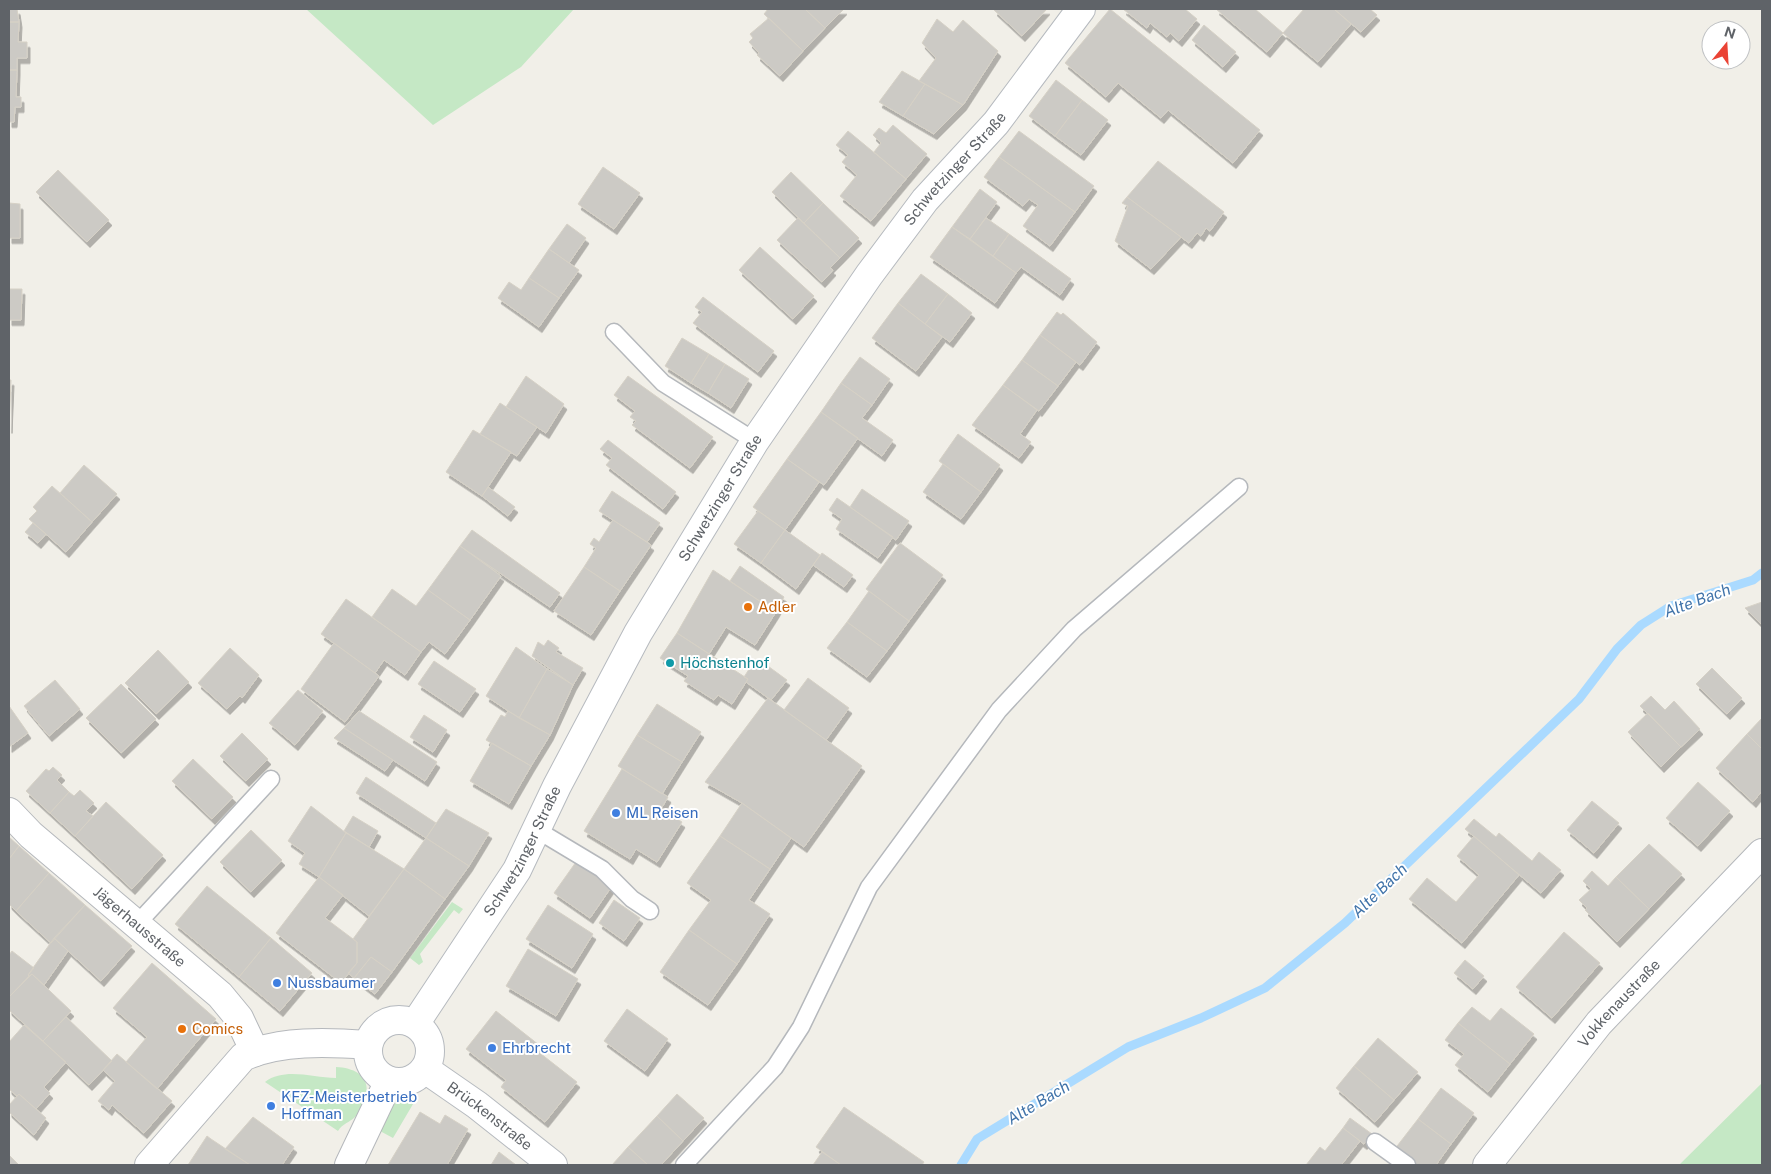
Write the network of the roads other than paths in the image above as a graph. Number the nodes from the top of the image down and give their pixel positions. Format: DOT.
graph roads {
  1 [pos="1081,9"];
  2 [pos="614,332"];
  3 [pos="756,441"];
  4 [pos="1239,487"];
  5 [pos="271,779"];
  6 [pos="9,812"];
  7 [pos="537,830"];
  8 [pos="1762,853"];
  9 [pos="650,911"];
  10 [pos="136,925"];
  11 [pos="415,1024"];
  12 [pos="368,1045"];
  13 [pos="255,1052"];
  14 [pos="425,1069"];
  15 [pos="389,1081"];
  16 [pos="1375,1142"];
  17 [pos="150,1165"];
  18 [pos="349,1165"];
  19 [pos="553,1165"];
  20 [pos="684,1165"];
  21 [pos="1407,1165"];
  22 [pos="1487,1165"];
  1 -- 3 [label="main road, Schwetzinger Straße"];
  2 -- 3 [label="lane"];
  3 -- 7 [label="main road, Schwetzinger Straße"];
  4 -- 20 [label="lane"];
  5 -- 10 [label="lane"];
  6 -- 10 [label="main road, Jägerhausstraße"];
  7 -- 9 [label="lane"];
  7 -- 11 [label="main road, Schwetzinger Straße"];
  8 -- 22 [label="main road, Vokkenaustraße"];
  10 -- 13 [label="main road, Jägerhausstraße"];
  11 -- 12 [label="main road"];
  11 -- 14 [label="main road"];
  12 -- 13 [label="main road"];
  12 -- 15 [label="main road"];
  13 -- 17 [label="main road"];
  14 -- 15 [label="main road"];
  14 -- 19 [label="main road, Brückenstraße"];
  15 -- 18 [label="main road"];
  16 -- 21 [label="lane"];
}
